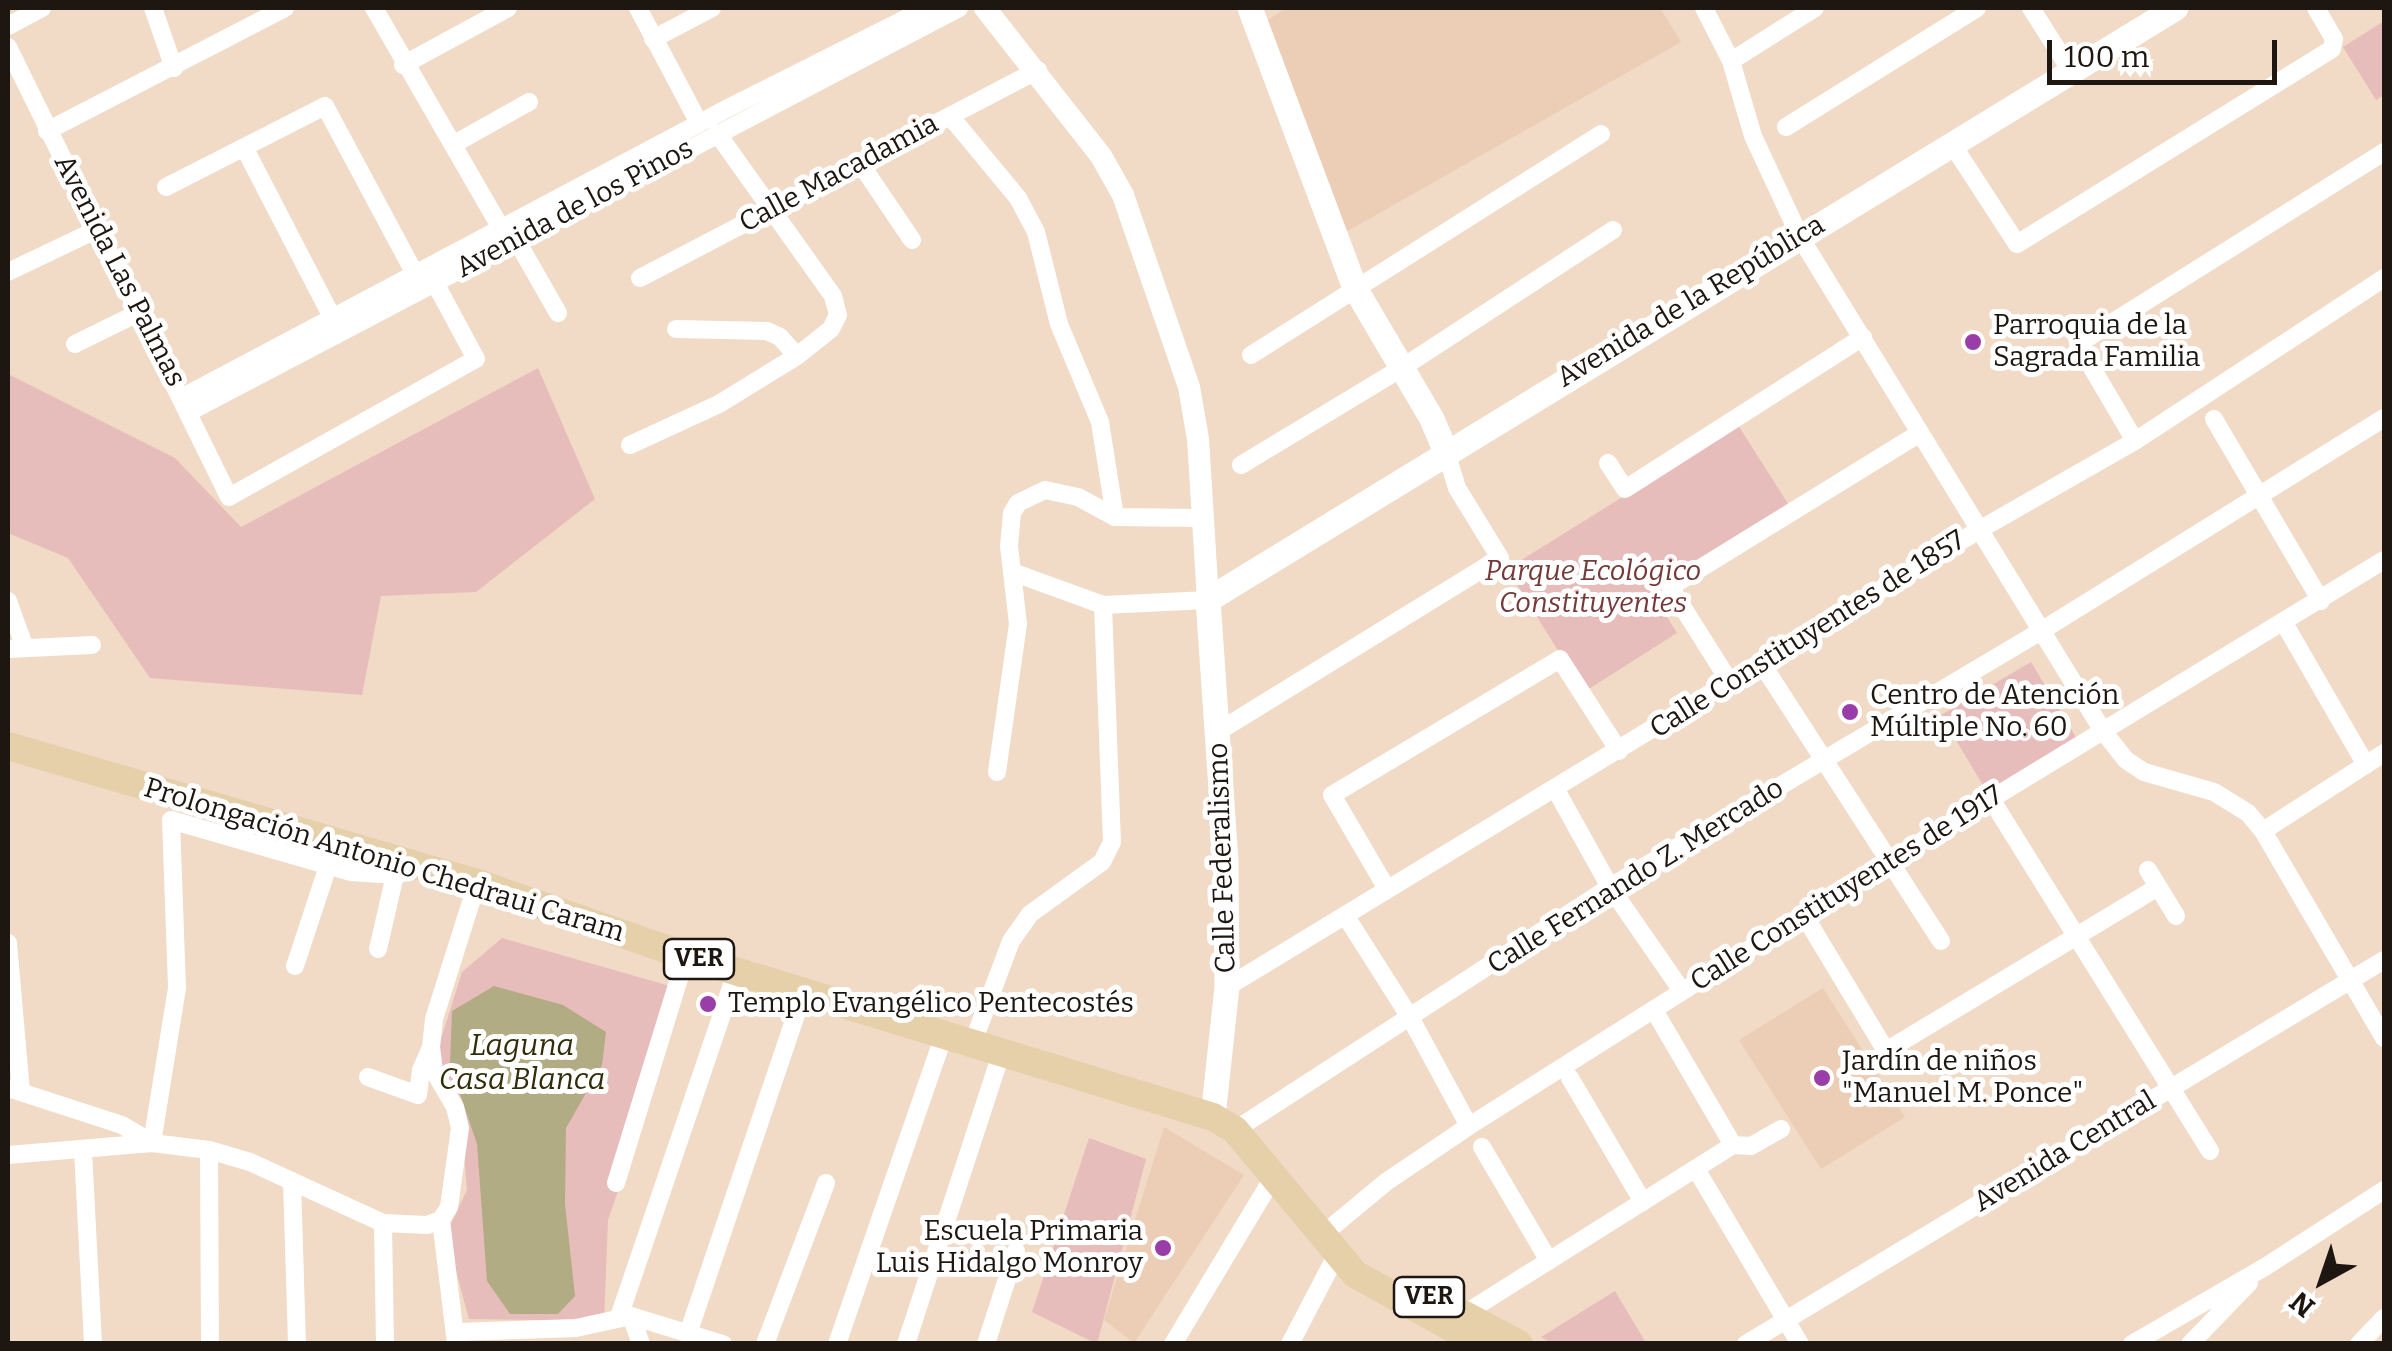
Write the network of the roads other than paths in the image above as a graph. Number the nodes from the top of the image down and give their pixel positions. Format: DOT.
graph roads {
  1 [pos="42,8"];
  2 [pos="153,8"];
  3 [pos="285,8"];
  4 [pos="374,8"];
  5 [pos="508,8"];
  6 [pos="638,8"];
  7 [pos="712,8"];
  8 [pos="927,8"];
  9 [pos="958,8"];
  10 [pos="985,8"];
  11 [pos="1250,8"];
  12 [pos="1704,8"];
  13 [pos="1814,8"];
  14 [pos="1977,8"];
  15 [pos="2031,8"];
  16 [pos="2176,8"];
  17 [pos="2316,8"];
  18 [pos="8,26"];
  19 [pos="653,39"];
  20 [pos="8,47"];
  21 [pos="1731,61"];
  22 [pos="404,65"];
  23 [pos="174,68"];
  24 [pos="1038,70"];
  25 [pos="2071,70"];
  26 [pos="529,102"];
  27 [pos="734,114"];
  28 [pos="950,116"];
  29 [pos="700,123"];
  30 [pos="1786,127"];
  31 [pos="47,131"];
  32 [pos="717,133"];
  33 [pos="1602,134"];
  34 [pos="454,144"];
  35 [pos="1952,144"];
  36 [pos="244,146"];
  37 [pos="2384,152"];
  38 [pos="860,162"];
  39 [pos="624,173"];
  40 [pos="166,187"];
  41 [pos="771,209"];
  42 [pos="98,229"];
  43 [pos="1612,230"];
  44 [pos="510,236"];
  45 [pos="1800,236"];
  46 [pos="912,240"];
  47 [pos="8,272"];
  48 [pos="425,276"];
  49 [pos="640,278"];
  50 [pos="2384,278"];
  51 [pos="1355,288"];
  52 [pos="140,312"];
  53 [pos="558,313"];
  54 [pos="332,317"];
  55 [pos="676,329"];
  56 [pos="1863,337"];
  57 [pos="75,344"];
  58 [pos="1251,355"];
  59 [pos="797,356"];
  60 [pos="1400,369"];
  61 [pos="187,404"];
  62 [pos="2384,418"];
  63 [pos="2214,419"];
  64 [pos="1920,433"];
  65 [pos="2135,441"];
  66 [pos="630,445"];
  67 [pos="1446,452"];
  68 [pos="1608,463"];
  69 [pos="1241,465"];
  70 [pos="2258,495"];
  71 [pos="1115,517"];
  72 [pos="1202,518"];
  73 [pos="1978,530"];
  74 [pos="2384,560"];
  75 [pos="1014,572"];
  76 [pos="1208,600"];
  77 [pos="8,601"];
  78 [pos="2321,601"];
  79 [pos="1103,605"];
  80 [pos="2284,622"];
  81 [pos="2041,631"];
  82 [pos="92,646"];
  83 [pos="16,648"];
  84 [pos="1762,664"];
  85 [pos="1731,684"];
  86 [pos="1218,731"];
  87 [pos="2103,731"];
  88 [pos="1619,751"];
  89 [pos="2384,753"];
  90 [pos="8,754"];
  91 [pos="1826,761"];
  92 [pos="2366,765"];
  93 [pos="997,772"];
  94 [pos="1556,790"];
  95 [pos="1990,799"];
  96 [pos="2263,831"];
  97 [pos="1889,861"];
  98 [pos="328,866"];
  99 [pos="423,867"];
  100 [pos="2148,870"];
  101 [pos="394,875"];
  102 [pos="477,884"];
  103 [pos="1610,887"];
  104 [pos="2158,887"];
  105 [pos="1387,889"];
  106 [pos="1804,915"];
  107 [pos="1345,916"];
  108 [pos="2176,916"];
  109 [pos="2075,939"];
  110 [pos="1941,941"];
  111 [pos="8,942"];
  112 [pos="378,949"];
  113 [pos="686,956"];
  114 [pos="2384,960"];
  115 [pos="295,966"];
  116 [pos="736,970"];
  117 [pos="2351,980"];
  118 [pos="1227,987"];
  119 [pos="804,990"];
  120 [pos="1682,991"];
  121 [pos="9,1008"];
  122 [pos="1654,1010"];
  123 [pos="1411,1019"];
  124 [pos="945,1032"];
  125 [pos="2384,1038"];
  126 [pos="973,1042"];
  127 [pos="431,1047"];
  128 [pos="1002,1051"];
  129 [pos="368,1077"];
  130 [pos="1570,1078"];
  131 [pos="2172,1087"];
  132 [pos="14,1090"];
  133 [pos="1224,1124"];
  134 [pos="1469,1126"];
  135 [pos="1780,1129"];
  136 [pos="152,1143"];
  137 [pos="1733,1145"];
  138 [pos="1482,1147"];
  139 [pos="83,1150"];
  140 [pos="209,1150"];
  141 [pos="2210,1151"];
  142 [pos="8,1155"];
  143 [pos="1696,1169"];
  144 [pos="1274,1176"];
  145 [pos="292,1181"];
  146 [pos="616,1183"];
  147 [pos="826,1183"];
  148 [pos="2384,1190"];
  149 [pos="1643,1202"];
  150 [pos="441,1220"];
  151 [pos="383,1223"];
  152 [pos="1330,1244"];
  153 [pos="1016,1251"];
  154 [pos="1549,1261"];
  155 [pos="2265,1267"];
  156 [pos="1464,1314"];
  157 [pos="625,1317"];
  158 [pos="2384,1318"];
  159 [pos="1785,1320"];
  160 [pos="688,1331"];
  161 [pos="456,1338"];
  162 [pos="94,1344"];
  163 [pos="210,1344"];
  164 [pos="298,1344"];
  165 [pos="385,1344"];
  166 [pos="641,1344"];
  167 [pos="723,1344"];
  168 [pos="765,1344"];
  169 [pos="837,1344"];
  170 [pos="906,1344"];
  171 [pos="986,1344"];
  172 [pos="1173,1344"];
  173 [pos="1290,1344"];
  174 [pos="1481,1344"];
  175 [pos="1519,1344"];
  176 [pos="1746,1344"];
  177 [pos="1800,1344"];
  178 [pos="2132,1344"];
  179 [pos="2190,1344"];
  180 [pos="2359,1344"];
  1 -- 18 [label="street"];
  2 -- 23 [label="street"];
  3 -- 23 [label="street"];
  4 -- 22 [label="street"];
  5 -- 22 [label="street"];
  6 -- 19 [label="street"];
  7 -- 19 [label="street"];
  8 -- 27 [label="street, Avenida de los Pinos"];
  9 -- 27 [label="street, Avenida de los Pinos"];
  10 -- 24 [label="street"];
  11 -- 51 [label="main road"];
  12 -- 21 [label="street"];
  13 -- 21 [label="street"];
  14 -- 30 [label="street"];
  15 -- 25 [label="street"];
  16 -- 25 [label="main road, Avenida de la República"];
  17 -- 35 [label="street"];
  19 -- 29 [label="street"];
  20 -- 31 [label="street, Avenida Las Palmas"];
  21 -- 45 [label="street"];
  22 -- 34 [label="street"];
  23 -- 31 [label="street"];
  24 -- 28 [label="street, Calle Macadamia"];
  24 -- 72 [label="street"];
  25 -- 35 [label="main road, Avenida de la República"];
  26 -- 34 [label="street"];
  27 -- 29 [label="street, Avenida de los Pinos"];
  27 -- 32 [label="street, Avenida de los Pinos"];
  28 -- 38 [label="street, Calle Macadamia"];
  28 -- 71 [label="street"];
  29 -- 39 [label="street, Avenida de los Pinos"];
  31 -- 42 [label="street, Avenida Las Palmas"];
  32 -- 39 [label="street, Avenida de los Pinos"];
  32 -- 41 [label="street"];
  33 -- 51 [label="street"];
  34 -- 44 [label="street"];
  35 -- 45 [label="main road, Avenida de la República"];
  36 -- 40 [label="street"];
  36 -- 48 [label="street"];
  36 -- 54 [label="street"];
  37 -- 65 [label="street"];
  38 -- 41 [label="street, Calle Macadamia"];
  38 -- 46 [label="street"];
  39 -- 44 [label="street, Avenida de los Pinos"];
  41 -- 49 [label="street, Calle Macadamia"];
  41 -- 59 [label="street"];
  42 -- 47 [label="street"];
  42 -- 52 [label="street, Avenida Las Palmas"];
  43 -- 60 [label="street"];
  44 -- 48 [label="street, Avenida de los Pinos"];
  44 -- 53 [label="street"];
  45 -- 56 [label="street"];
  45 -- 67 [label="main road, Avenida de la República"];
  48 -- 54 [label="street, Avenida de los Pinos"];
  48 -- 61 [label="street, Avenida de los Pinos"];
  48 -- 61 [label="street, Avenida Las Palmas"];
  50 -- 65 [label="street, Calle Constituyentes de 1857"];
  51 -- 58 [label="street"];
  51 -- 60 [label="main road"];
  52 -- 57 [label="street"];
  52 -- 61 [label="street, Avenida Las Palmas"];
  54 -- 61 [label="street, Avenida de los Pinos"];
  55 -- 59 [label="street"];
  56 -- 64 [label="street"];
  56 -- 68 [label="street"];
  59 -- 66 [label="street"];
  60 -- 67 [label="main road"];
  60 -- 69 [label="street"];
  62 -- 70 [label="street, Calle Fernando Z. Mercado"];
  63 -- 70 [label="street"];
  64 -- 73 [label="street"];
  64 -- 85 [label="street"];
  65 -- 73 [label="street, Calle Constituyentes de 1857"];
  67 -- 76 [label="main road, Avenida de la República"];
  67 -- 86 [label="street"];
  70 -- 78 [label="street"];
  70 -- 81 [label="street, Calle Fernando Z. Mercado"];
  71 -- 72 [label="street"];
  71 -- 75 [label="street"];
  72 -- 76 [label="street"];
  73 -- 81 [label="street"];
  73 -- 84 [label="street, Calle Constituyentes de 1857"];
  74 -- 78 [label="street, Calle Constituyentes de 1917"];
  75 -- 79 [label="street"];
  75 -- 93 [label="street"];
  76 -- 79 [label="street"];
  76 -- 86 [label="main road, Calle Federalismo"];
  77 -- 83 [label="street"];
  78 -- 80 [label="street, Calle Constituyentes de 1917"];
  79 -- 126 [label="street"];
  80 -- 87 [label="street, Calle Constituyentes de 1917"];
  80 -- 92 [label="street"];
  81 -- 87 [label="street"];
  81 -- 91 [label="street, Calle Fernando Z. Mercado"];
  82 -- 83 [label="street"];
  84 -- 85 [label="street, Calle Constituyentes de 1857"];
  84 -- 91 [label="street"];
  85 -- 88 [label="street, Calle Constituyentes de 1857"];
  86 -- 118 [label="main road, Calle Federalismo"];
  87 -- 95 [label="street, Calle Constituyentes de 1917"];
  87 -- 96 [label="street"];
  88 -- 94 [label="street, Calle Constituyentes de 1857"];
  88 -- 105 [label="street"];
  89 -- 92 [label="street"];
  90 -- 99 [label="main road, Prolongación Antonio Chedraui Caram / VER"];
  91 -- 97 [label="street"];
  91 -- 103 [label="street, Calle Fernando Z. Mercado"];
  92 -- 96 [label="street"];
  94 -- 103 [label="street"];
  94 -- 105 [label="street, Calle Constituyentes de 1857"];
  95 -- 97 [label="street, Calle Constituyentes de 1917"];
  95 -- 109 [label="street"];
  96 -- 117 [label="street"];
  97 -- 106 [label="street, Calle Constituyentes de 1917"];
  97 -- 110 [label="street"];
  98 -- 101 [label="street"];
  98 -- 115 [label="street"];
  98 -- 136 [label="street"];
  99 -- 101 [label="street"];
  99 -- 102 [label="main road, Prolongación Antonio Chedraui Caram / VER"];
  100 -- 104 [label="street"];
  101 -- 112 [label="street"];
  102 -- 113 [label="main road, Prolongación Antonio Chedraui Caram / VER"];
  102 -- 127 [label="street"];
  103 -- 120 [label="street"];
  103 -- 123 [label="street, Calle Fernando Z. Mercado"];
  104 -- 108 [label="street"];
  104 -- 109 [label="street"];
  105 -- 107 [label="street, Calle Constituyentes de 1857"];
  106 -- 109 [label="street"];
  106 -- 120 [label="street, Calle Constituyentes de 1917"];
  107 -- 118 [label="street, Calle Constituyentes de 1857"];
  107 -- 123 [label="street"];
  109 -- 131 [label="street"];
  111 -- 121 [label="street"];
  113 -- 116 [label="main road, Prolongación Antonio Chedraui Caram / VER"];
  113 -- 146 [label="street"];
  114 -- 117 [label="street, Avenida Central"];
  116 -- 119 [label="main road, Prolongación Antonio Chedraui Caram / VER"];
  116 -- 157 [label="street"];
  117 -- 125 [label="street"];
  117 -- 131 [label="street, Avenida Central"];
  118 -- 133 [label="main road, Calle Federalismo"];
  119 -- 124 [label="main road, Prolongación Antonio Chedraui Caram / VER"];
  119 -- 160 [label="street"];
  120 -- 122 [label="street, Calle Constituyentes de 1917"];
  121 -- 132 [label="street"];
  122 -- 134 [label="street, Calle Constituyentes de 1917"];
  122 -- 137 [label="street"];
  123 -- 133 [label="street, Calle Fernando Z. Mercado"];
  123 -- 134 [label="street"];
  124 -- 126 [label="main road, Prolongación Antonio Chedraui Caram / VER"];
  124 -- 169 [label="street"];
  126 -- 128 [label="main road, Prolongación Antonio Chedraui Caram / VER"];
  127 -- 129 [label="street"];
  127 -- 150 [label="street"];
  128 -- 133 [label="main road, Prolongación Antonio Chedraui Caram / VER"];
  128 -- 170 [label="street"];
  130 -- 149 [label="street"];
  131 -- 141 [label="street"];
  131 -- 159 [label="street, Avenida Central"];
  132 -- 136 [label="street"];
  133 -- 144 [label="main road, VER"];
  134 -- 152 [label="street, Calle Constituyentes de 1917"];
  135 -- 137 [label="street"];
  136 -- 139 [label="street"];
  136 -- 140 [label="street"];
  137 -- 143 [label="street"];
  138 -- 154 [label="street"];
  139 -- 142 [label="street"];
  139 -- 162 [label="street"];
  140 -- 145 [label="street"];
  140 -- 163 [label="street"];
  143 -- 149 [label="street"];
  143 -- 159 [label="street"];
  144 -- 152 [label="main road, VER"];
  144 -- 172 [label="street"];
  145 -- 151 [label="street"];
  145 -- 164 [label="street"];
  147 -- 168 [label="street"];
  148 -- 155 [label="street"];
  149 -- 154 [label="street"];
  150 -- 151 [label="street"];
  150 -- 161 [label="street"];
  151 -- 165 [label="street"];
  152 -- 156 [label="main road, VER"];
  152 -- 173 [label="street"];
  152 -- 174 [label="main road, VER"];
  153 -- 171 [label="street"];
  154 -- 156 [label="street"];
  155 -- 178 [label="street"];
  155 -- 179 [label="street"];
  156 -- 175 [label="main road, VER"];
  157 -- 160 [label="street"];
  157 -- 161 [label="street"];
  157 -- 166 [label="street"];
  158 -- 180 [label="street"];
  159 -- 176 [label="street, Avenida Central"];
  159 -- 177 [label="street"];
  160 -- 167 [label="street"];
}
